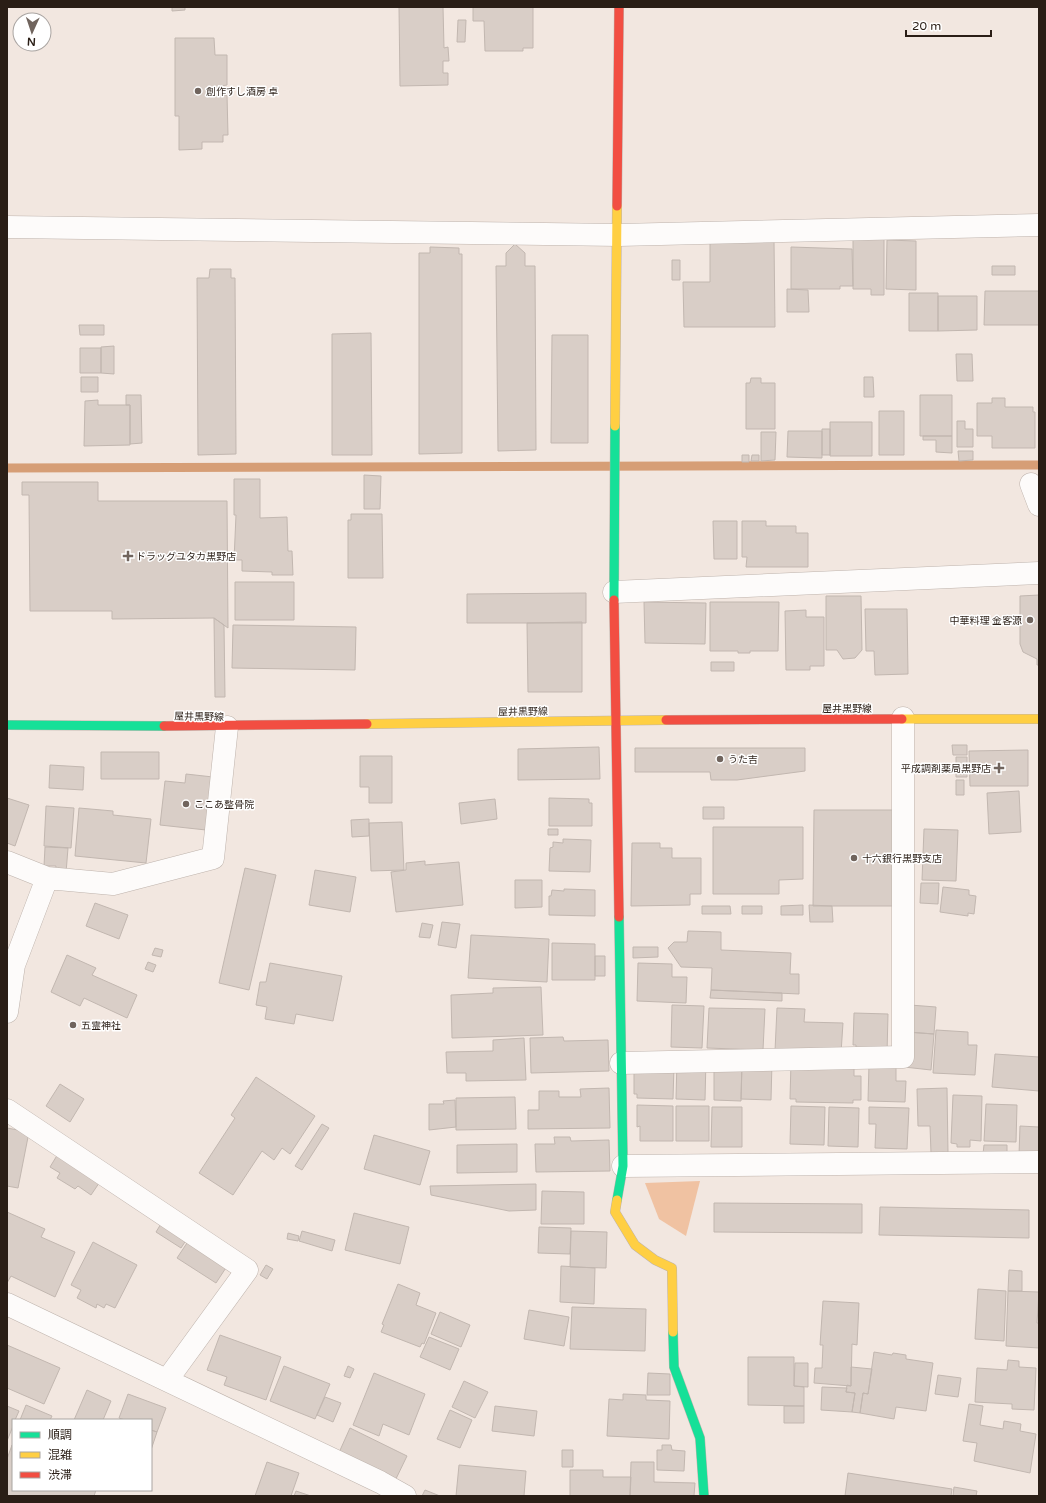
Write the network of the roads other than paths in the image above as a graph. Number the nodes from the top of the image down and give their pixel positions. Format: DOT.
graph roads {
  1 [pos="619,7"];
  2 [pos="1039,225"];
  3 [pos="7,227"];
  4 [pos="619,235"];
  5 [pos="1031,484"];
  6 [pos="1039,505"];
  7 [pos="1039,573"];
  8 [pos="614,592"];
  9 [pos="903,718"];
  10 [pos="1039,719"];
  11 [pos="617,720"];
  12 [pos="7,725"];
  13 [pos="227,727"];
  14 [pos="7,862"];
  15 [pos="47,878"];
  16 [pos="7,1012"];
  17 [pos="621,1063"];
  18 [pos="7,1110"];
  19 [pos="1039,1162"];
  20 [pos="623,1166"];
  21 [pos="7,1304"];
  22 [pos="167,1380"];
  23 [pos="405,1496"];
  24 [pos="704,1496"];
  1 -- 4 [label="street"];
  2 -- 4 [label="street"];
  3 -- 4 [label="street"];
  4 -- 8 [label="street"];
  5 -- 6 [label="street"];
  7 -- 8 [label="street"];
  8 -- 11 [label="street"];
  9 -- 10 [label="street, 屋井黒野線"];
  9 -- 11 [label="street, 屋井黒野線"];
  9 -- 17 [label="street"];
  11 -- 13 [label="street, 屋井黒野線"];
  11 -- 17 [label="street"];
  12 -- 13 [label="street, 屋井黒野線"];
  13 -- 15 [label="street"];
  14 -- 15 [label="street"];
  15 -- 16 [label="street"];
  17 -- 20 [label="street"];
  18 -- 22 [label="street"];
  19 -- 20 [label="street"];
  20 -- 24 [label="street"];
  21 -- 22 [label="street"];
  22 -- 23 [label="street"];
}
